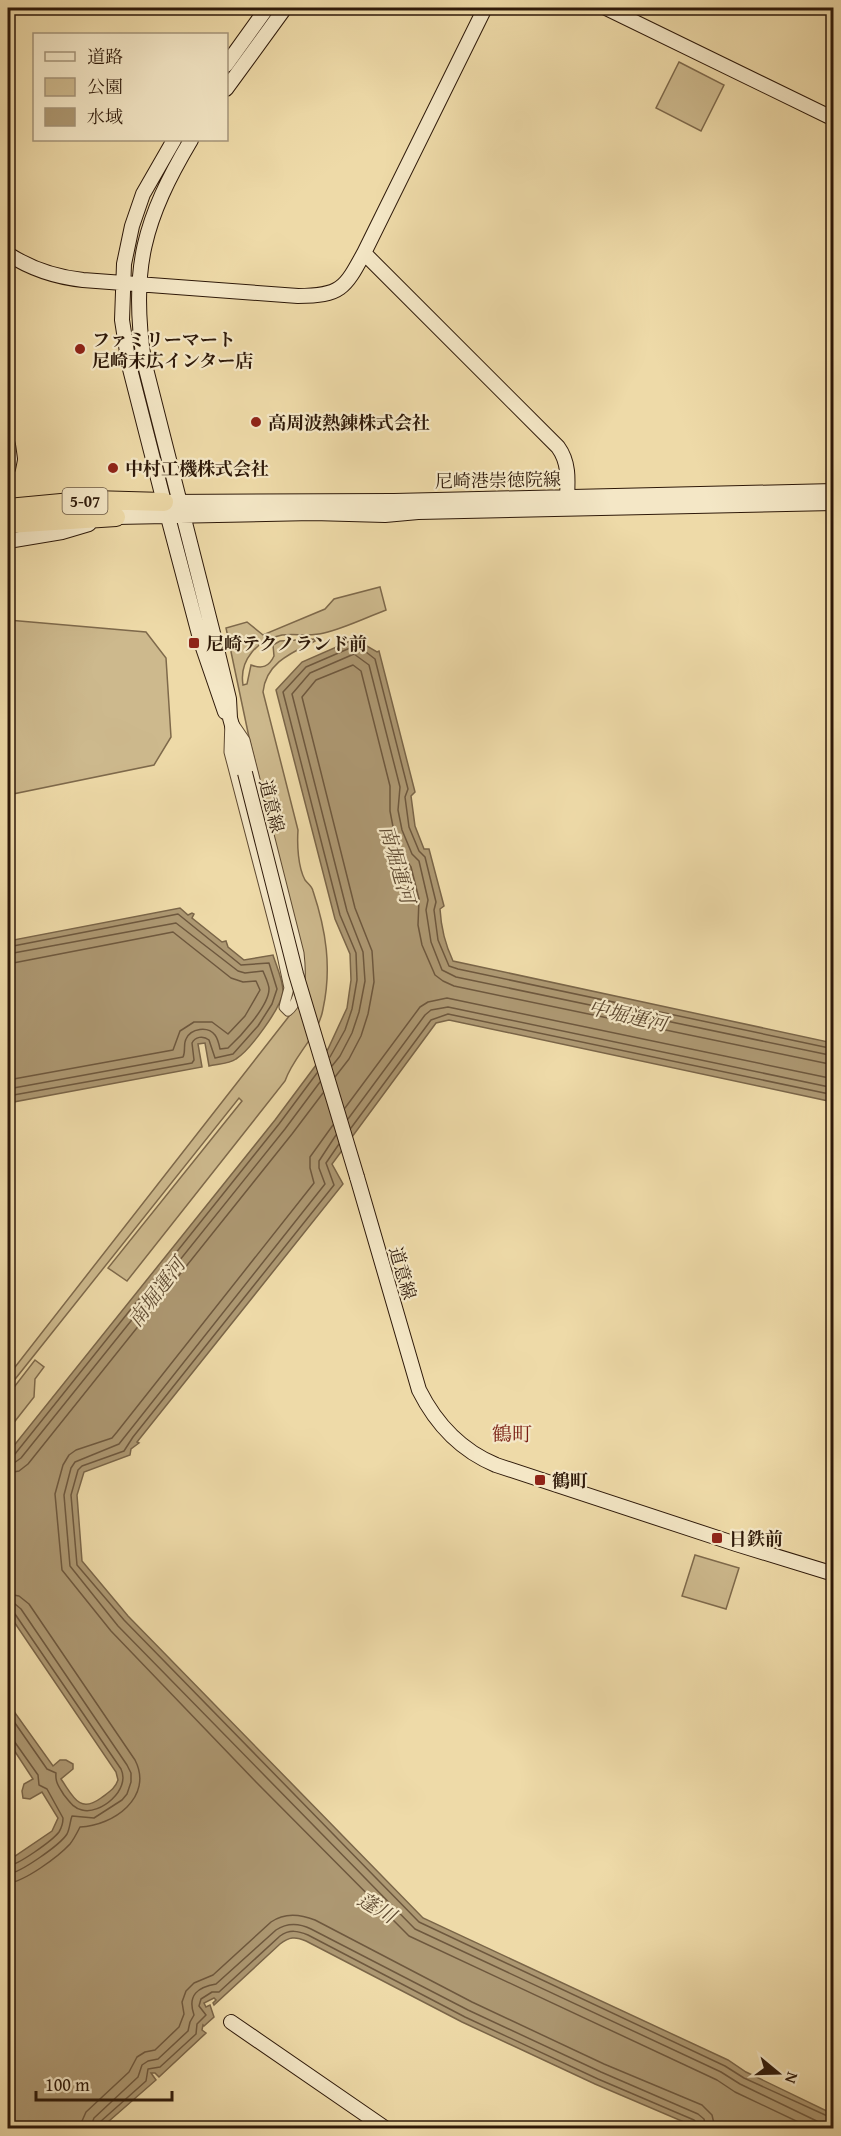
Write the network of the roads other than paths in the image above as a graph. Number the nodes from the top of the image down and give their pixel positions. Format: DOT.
graph roads {
  1 [pos="267,8"];
  2 [pos="285,8"];
  3 [pos="485,8"];
  4 [pos="606,8"];
  5 [pos="228,62"];
  6 [pos="228,86"];
  7 [pos="834,119"];
  8 [pos="173,141"];
  9 [pos="190,141"];
  10 [pos="364,253"];
  11 [pos="8,254"];
  12 [pos="123,284"];
  13 [pos="138,285"];
  14 [pos="8,445"];
  15 [pos="8,470"];
  16 [pos="834,491"];
  17 [pos="567,497"];
  18 [pos="834,503"];
  19 [pos="170,506"];
  20 [pos="8,508"];
  21 [pos="183,516"];
  22 [pos="116,517"];
  23 [pos="8,524"];
  24 [pos="8,541"];
  25 [pos="230,718"];
  26 [pos="834,1574"];
  27 [pos="231,2022"];
  28 [pos="385,2128"];
  1 -- 5 [label="street"];
  2 -- 6 [label="street"];
  3 -- 10 [label="street"];
  4 -- 7 [label="street"];
  8 -- 12 [label="street"];
  9 -- 13 [label="street"];
  10 -- 13 [label="street"];
  10 -- 17 [label="street"];
  11 -- 12 [label="street"];
  12 -- 13 [label="street"];
  12 -- 19 [label="street"];
  13 -- 19 [label="street"];
  14 -- 15 [label="street"];
  16 -- 17 [label="street, 尼崎港崇徳院線"];
  17 -- 19 [label="street, 尼崎港崇徳院線"];
  18 -- 21 [label="street, 尼崎港崇徳院線"];
  19 -- 20 [label="highway, 5-07"];
  19 -- 21 [label="street, 道意線"];
  19 -- 22 [label="street, 尼崎港崇徳院線"];
  19 -- 25 [label="street, 道意線"];
  21 -- 25 [label="street, 道意線"];
  22 -- 23 [label="highway, 5-07"];
  22 -- 24 [label="street, 尼崎港崇徳院線"];
  25 -- 25 [label="street"];
  25 -- 26 [label="street, 道意線, bridge"];
  27 -- 28 [label="street"];
}
